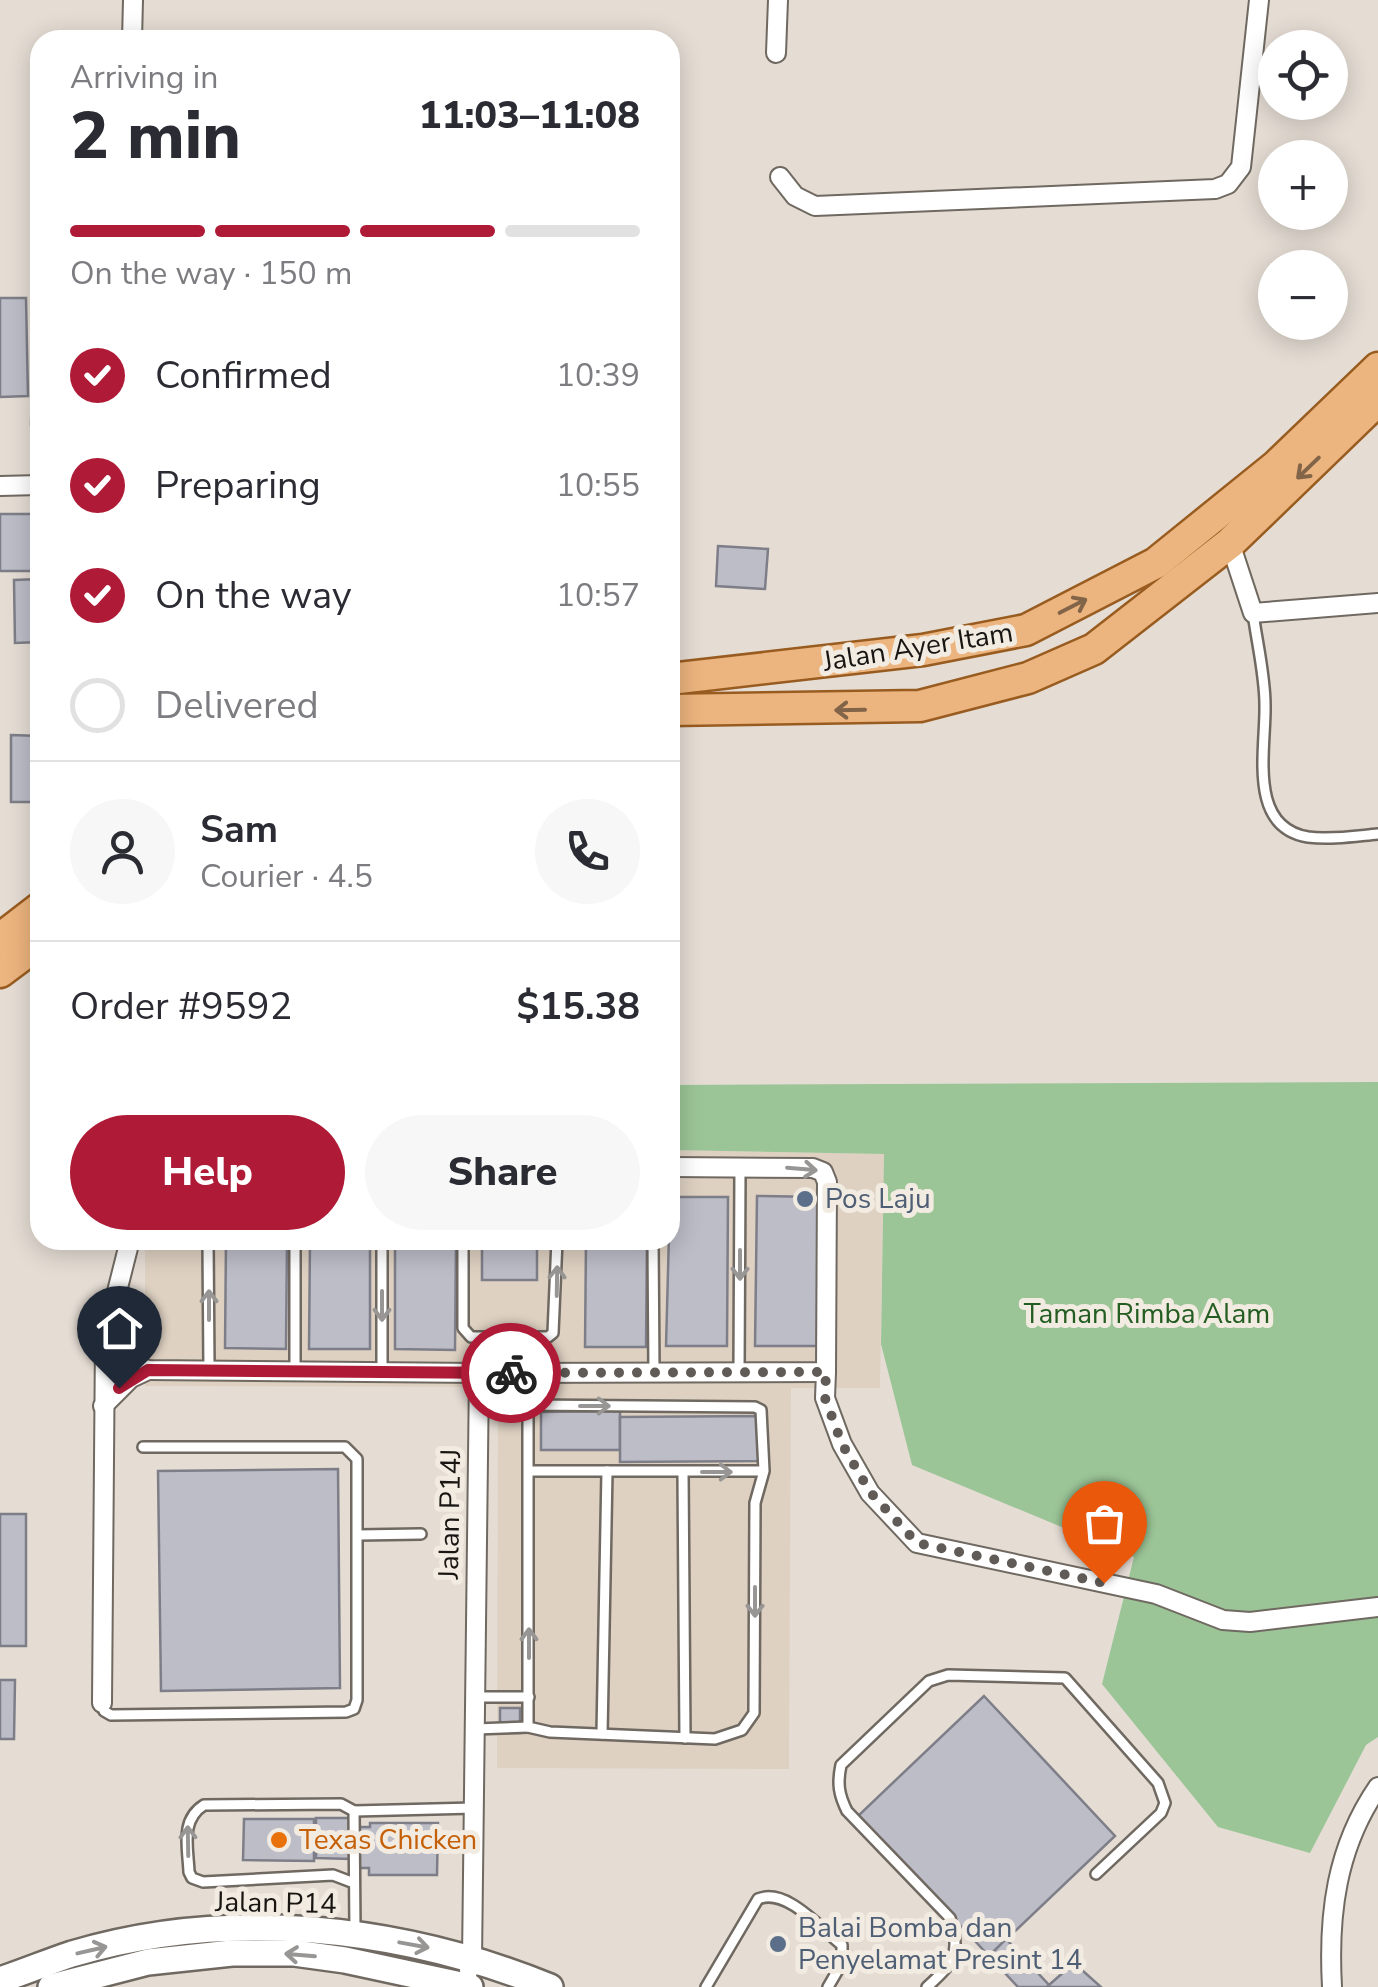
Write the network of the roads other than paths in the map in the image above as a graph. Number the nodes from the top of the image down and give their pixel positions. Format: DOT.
graph roads {
  1 [pos="133,0"];
  2 [pos="778,0"];
  3 [pos="1258,0"];
  4 [pos="132,30"];
  5 [pos="776,52"];
  6 [pos="780,177"];
  7 [pos="1378,368"];
  8 [pos="1378,400"];
  9 [pos="0,486"];
  10 [pos="30,486"];
  11 [pos="1230,544"];
  12 [pos="1378,603"];
  13 [pos="1253,613"];
  14 [pos="1026,630"];
  15 [pos="923,650"];
  16 [pos="680,678"];
  17 [pos="1028,678"];
  18 [pos="920,706"];
  19 [pos="680,710"];
  20 [pos="1378,834"];
  21 [pos="30,916"];
  22 [pos="0,939"];
  23 [pos="30,950"];
  24 [pos="0,972"];
  25 [pos="680,1167"];
  26 [pos="740,1168"];
  27 [pos="127,1250"];
  28 [pos="208,1250"];
  29 [pos="295,1250"];
  30 [pos="382,1250"];
  31 [pos="464,1250"];
  32 [pos="557,1250"];
  33 [pos="652,1250"];
  34 [pos="105,1338"];
  35 [pos="148,1370"];
  36 [pos="209,1370"];
  37 [pos="295,1372"];
  38 [pos="382,1372"];
  39 [pos="654,1372"];
  40 [pos="740,1372"];
  41 [pos="826,1372"];
  42 [pos="479,1374"];
  43 [pos="103,1406"];
  44 [pos="143,1447"];
  45 [pos="528,1471"];
  46 [pos="764,1471"];
  47 [pos="607,1472"];
  48 [pos="683,1472"];
  49 [pos="421,1534"];
  50 [pos="358,1535"];
  51 [pos="1378,1607"];
  52 [pos="475,1697"];
  53 [pos="529,1697"];
  54 [pos="102,1703"];
  55 [pos="528,1727"];
  56 [pos="475,1729"];
  57 [pos="602,1734"];
  58 [pos="684,1738"];
  59 [pos="1378,1787"];
  60 [pos="474,1808"];
  61 [pos="354,1811"];
  62 [pos="1096,1874"];
  63 [pos="354,1883"];
  64 [pos="355,1934"];
  65 [pos="472,1960"];
  66 [pos="0,1980"];
  67 [pos="467,1986"];
  68 [pos="51,1987"];
  69 [pos="550,1987"];
  70 [pos="706,1987"];
  71 [pos="828,1987"];
  72 [pos="927,1987"];
  73 [pos="1332,1987"];
  1 -- 4 [label="street"];
  2 -- 5 [label="street"];
  3 -- 6 [label="street"];
  14 -- 7 [label="main road, Jalan Ayer Itam, one-way"];
  8 -- 11 [label="main road, one-way"];
  9 -- 10 [label="street"];
  11 -- 13 [label="street"];
  11 -- 17 [label="main road"];
  12 -- 13 [label="street"];
  13 -- 20 [label="lane"];
  14 -- 15 [label="main road, Jalan Ayer Itam"];
  14 -- 17 [label="main road"];
  15 -- 16 [label="main road, Jalan Ayer Itam"];
  15 -- 18 [label="main road"];
  17 -- 18 [label="main road"];
  18 -- 19 [label="main road, one-way"];
  21 -- 22 [label="main road"];
  23 -- 24 [label="main road"];
  25 -- 26 [label="street"];
  26 -- 40 [label="lane, one-way"];
  26 -- 41 [label="street, one-way"];
  27 -- 34 [label="street"];
  36 -- 28 [label="lane, one-way"];
  29 -- 37 [label="lane"];
  30 -- 38 [label="lane, one-way"];
  31 -- 32 [label="lane, one-way"];
  33 -- 39 [label="lane"];
  34 -- 35 [label="street"];
  34 -- 43 [label="street"];
  35 -- 36 [label="street"];
  35 -- 43 [label="street"];
  36 -- 37 [label="street"];
  37 -- 38 [label="street"];
  38 -- 42 [label="street"];
  39 -- 40 [label="street"];
  39 -- 42 [label="street"];
  40 -- 41 [label="street"];
  41 -- 51 [label="street"];
  42 -- 52 [label="street, Jalan P14J"];
  43 -- 54 [label="street"];
  44 -- 50 [label="lane"];
  45 -- 46 [label="lane, one-way"];
  45 -- 47 [label="lane"];
  53 -- 45 [label="lane, one-way"];
  48 -- 46 [label="lane, one-way"];
  46 -- 58 [label="lane, one-way"];
  47 -- 48 [label="lane"];
  47 -- 57 [label="lane"];
  48 -- 58 [label="lane"];
  49 -- 50 [label="lane"];
  50 -- 54 [label="lane"];
  52 -- 53 [label="lane"];
  52 -- 56 [label="street, Jalan P14J"];
  53 -- 55 [label="lane"];
  55 -- 56 [label="lane"];
  55 -- 57 [label="lane"];
  56 -- 60 [label="street, Jalan P14J"];
  57 -- 58 [label="lane"];
  59 -- 73 [label="street"];
  60 -- 61 [label="lane"];
  60 -- 65 [label="street, Jalan P14J"];
  61 -- 63 [label="lane"];
  63 -- 61 [label="lane, one-way"];
  62 -- 72 [label="lane"];
  63 -- 64 [label="lane"];
  64 -- 65 [label="main road, Jalan P14, one-way"];
  66 -- 64 [label="main road, Jalan P14, one-way"];
  65 -- 67 [label="street, Jalan P14J"];
  65 -- 69 [label="main road, Jalan P14"];
  67 -- 68 [label="main road, Jalan P14, one-way"];
  70 -- 71 [label="lane"];
}
